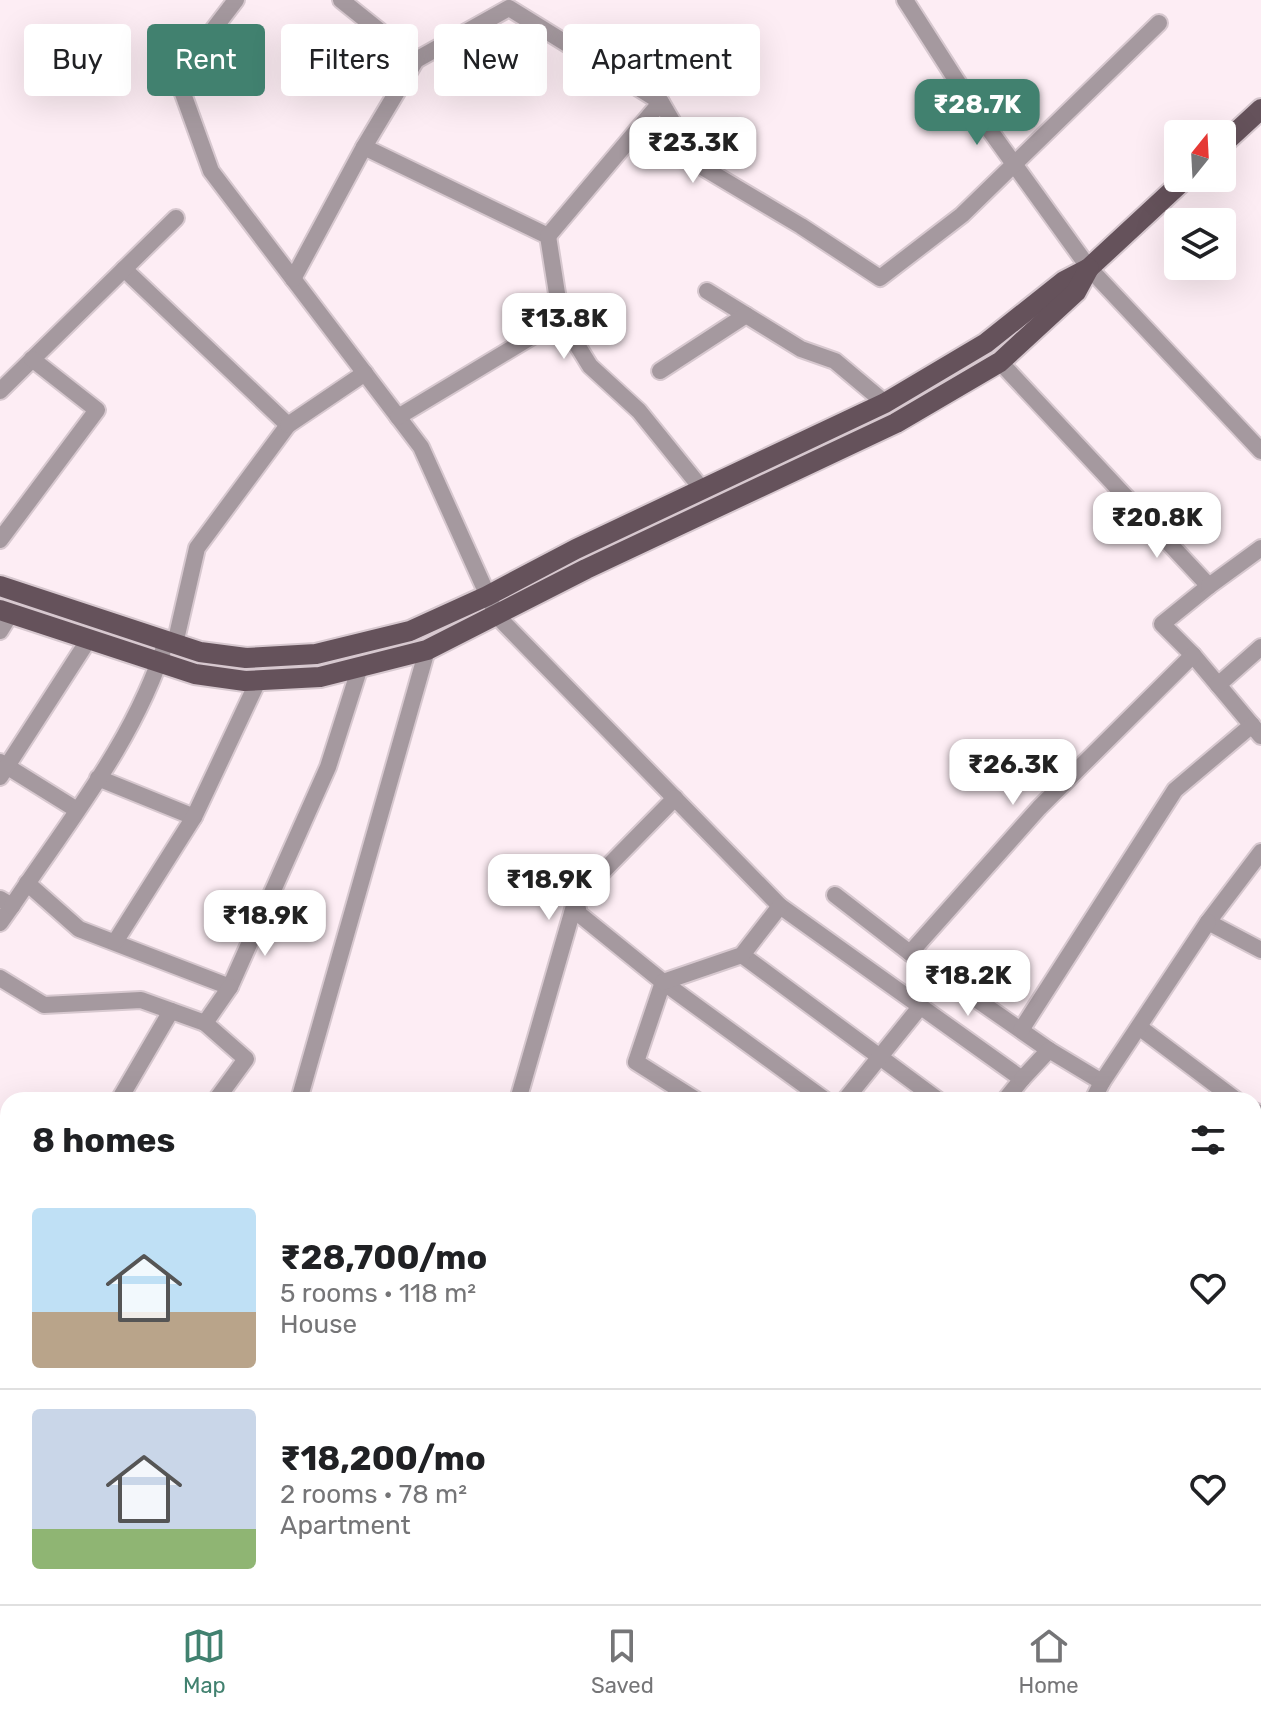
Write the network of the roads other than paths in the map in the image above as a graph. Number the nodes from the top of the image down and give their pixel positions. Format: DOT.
graph roads {
  1 [pos="236,0"];
  2 [pos="341,0"];
  3 [pos="905,0"];
  4 [pos="1159,23"];
  5 [pos="371,24"];
  6 [pos="418,59"];
  7 [pos="394,96"];
  8 [pos="661,102"];
  9 [pos="1261,109"];
  10 [pos="1236,132"];
  11 [pos="364,147"];
  12 [pos="1015,165"];
  13 [pos="1171,192"];
  14 [pos="176,218"];
  15 [pos="548,236"];
  16 [pos="1089,268"];
  17 [pos="124,269"];
  18 [pos="293,279"];
  19 [pos="707,291"];
  20 [pos="746,315"];
  21 [pos="561,319"];
  22 [pos="32,359"];
  23 [pos="1000,362"];
  24 [pos="660,371"];
  25 [pos="365,373"];
  26 [pos="0,391"];
  27 [pos="885,403"];
  28 [pos="398,417"];
  29 [pos="288,425"];
  30 [pos="1261,451"];
  31 [pos="702,489"];
  32 [pos="0,540"];
  33 [pos="1261,548"];
  34 [pos="576,549"];
  35 [pos="586,569"];
  36 [pos="0,586"];
  37 [pos="1209,586"];
  38 [pos="487,596"];
  39 [pos="5,612"];
  40 [pos="497,616"];
  41 [pos="0,631"];
  42 [pos="89,639"];
  43 [pos="170,642"];
  44 [pos="1261,647"];
  45 [pos="427,650"];
  46 [pos="1193,655"];
  47 [pos="159,663"];
  48 [pos="360,667"];
  49 [pos="258,681"];
  50 [pos="1218,685"];
  51 [pos="1256,730"];
  52 [pos="2,768"];
  53 [pos="98,778"];
  54 [pos="675,798"];
  55 [pos="77,810"];
  56 [pos="194,817"];
  57 [pos="1261,852"];
  58 [pos="27,883"];
  59 [pos="835,895"];
  60 [pos="576,899"];
  61 [pos="6,902"];
  62 [pos="780,906"];
  63 [pos="1208,922"];
  64 [pos="0,923"];
  65 [pos="115,942"];
  66 [pos="1261,950"];
  67 [pos="910,953"];
  68 [pos="742,955"];
  69 [pos="0,978"];
  70 [pos="663,982"];
  71 [pos="230,987"];
  72 [pos="920,1007"];
  73 [pos="171,1011"];
  74 [pos="205,1023"];
  75 [pos="1139,1027"];
  76 [pos="1021,1030"];
  77 [pos="1049,1050"];
  78 [pos="881,1055"];
  79 [pos="1022,1079"];
  80 [pos="1102,1082"];
  81 [pos="124,1092"];
  82 [pos="222,1092"];
  83 [pos="301,1092"];
  84 [pos="520,1092"];
  85 [pos="683,1092"];
  86 [pos="814,1092"];
  87 [pos="851,1092"];
  88 [pos="928,1092"];
  89 [pos="1011,1092"];
  90 [pos="1097,1092"];
  91 [pos="1225,1092"];
  1 -- 18 [label="street"];
  2 -- 5 [label="street"];
  3 -- 12 [label="street"];
  4 -- 12 [label="street"];
  6 -- 8 [label="street"];
  7 -- 11 [label="street"];
  8 -- 12 [label="street"];
  8 -- 15 [label="street"];
  9 -- 10 [label="main road"];
  11 -- 15 [label="street"];
  11 -- 18 [label="street"];
  12 -- 16 [label="street"];
  13 -- 16 [label="main road"];
  14 -- 17 [label="street"];
  15 -- 21 [label="street"];
  16 -- 23 [label="main road"];
  16 -- 27 [label="main road"];
  16 -- 30 [label="street"];
  17 -- 22 [label="street"];
  17 -- 29 [label="street"];
  18 -- 25 [label="street"];
  19 -- 20 [label="street"];
  20 -- 24 [label="street"];
  20 -- 27 [label="street"];
  21 -- 28 [label="street"];
  21 -- 31 [label="street"];
  22 -- 26 [label="street"];
  22 -- 32 [label="street"];
  23 -- 35 [label="main road"];
  23 -- 37 [label="street"];
  25 -- 28 [label="street"];
  25 -- 29 [label="street"];
  27 -- 31 [label="main road"];
  28 -- 38 [label="street"];
  29 -- 43 [label="street"];
  31 -- 34 [label="main road"];
  33 -- 37 [label="street"];
  34 -- 35 [label="main road"];
  34 -- 38 [label="main road"];
  35 -- 40 [label="main road"];
  36 -- 43 [label="main road"];
  37 -- 46 [label="street"];
  38 -- 40 [label="street"];
  38 -- 43 [label="main road"];
  39 -- 41 [label="street"];
  39 -- 42 [label="main road"];
  40 -- 45 [label="main road"];
  40 -- 54 [label="street"];
  42 -- 47 [label="main road"];
  42 -- 52 [label="street"];
  43 -- 47 [label="street"];
  44 -- 50 [label="street"];
  45 -- 48 [label="main road"];
  45 -- 83 [label="street"];
  46 -- 50 [label="street"];
  46 -- 67 [label="street"];
  47 -- 49 [label="main road"];
  47 -- 53 [label="street"];
  48 -- 49 [label="main road"];
  48 -- 71 [label="street"];
  49 -- 56 [label="street"];
  50 -- 51 [label="street"];
  51 -- 76 [label="street"];
  52 -- 55 [label="street"];
  53 -- 55 [label="street"];
  53 -- 56 [label="street"];
  54 -- 60 [label="street"];
  54 -- 62 [label="street"];
  55 -- 58 [label="street"];
  56 -- 65 [label="street"];
  57 -- 63 [label="street"];
  58 -- 61 [label="street"];
  58 -- 65 [label="street"];
  59 -- 67 [label="street"];
  60 -- 70 [label="street"];
  60 -- 84 [label="street"];
  61 -- 64 [label="street"];
  62 -- 68 [label="street"];
  62 -- 72 [label="street"];
  63 -- 66 [label="street"];
  63 -- 75 [label="street"];
  65 -- 71 [label="street"];
  67 -- 76 [label="street"];
  68 -- 70 [label="street"];
  68 -- 78 [label="street"];
  69 -- 73 [label="street"];
  70 -- 85 [label="street"];
  70 -- 86 [label="street"];
  71 -- 74 [label="street"];
  72 -- 78 [label="street"];
  72 -- 79 [label="street"];
  73 -- 74 [label="street"];
  73 -- 81 [label="street"];
  74 -- 82 [label="street"];
  75 -- 80 [label="street"];
  75 -- 91 [label="street"];
  76 -- 77 [label="street"];
  77 -- 79 [label="street"];
  77 -- 80 [label="street"];
  78 -- 87 [label="street"];
  78 -- 88 [label="street"];
  79 -- 89 [label="street"];
  80 -- 90 [label="street"];
}
